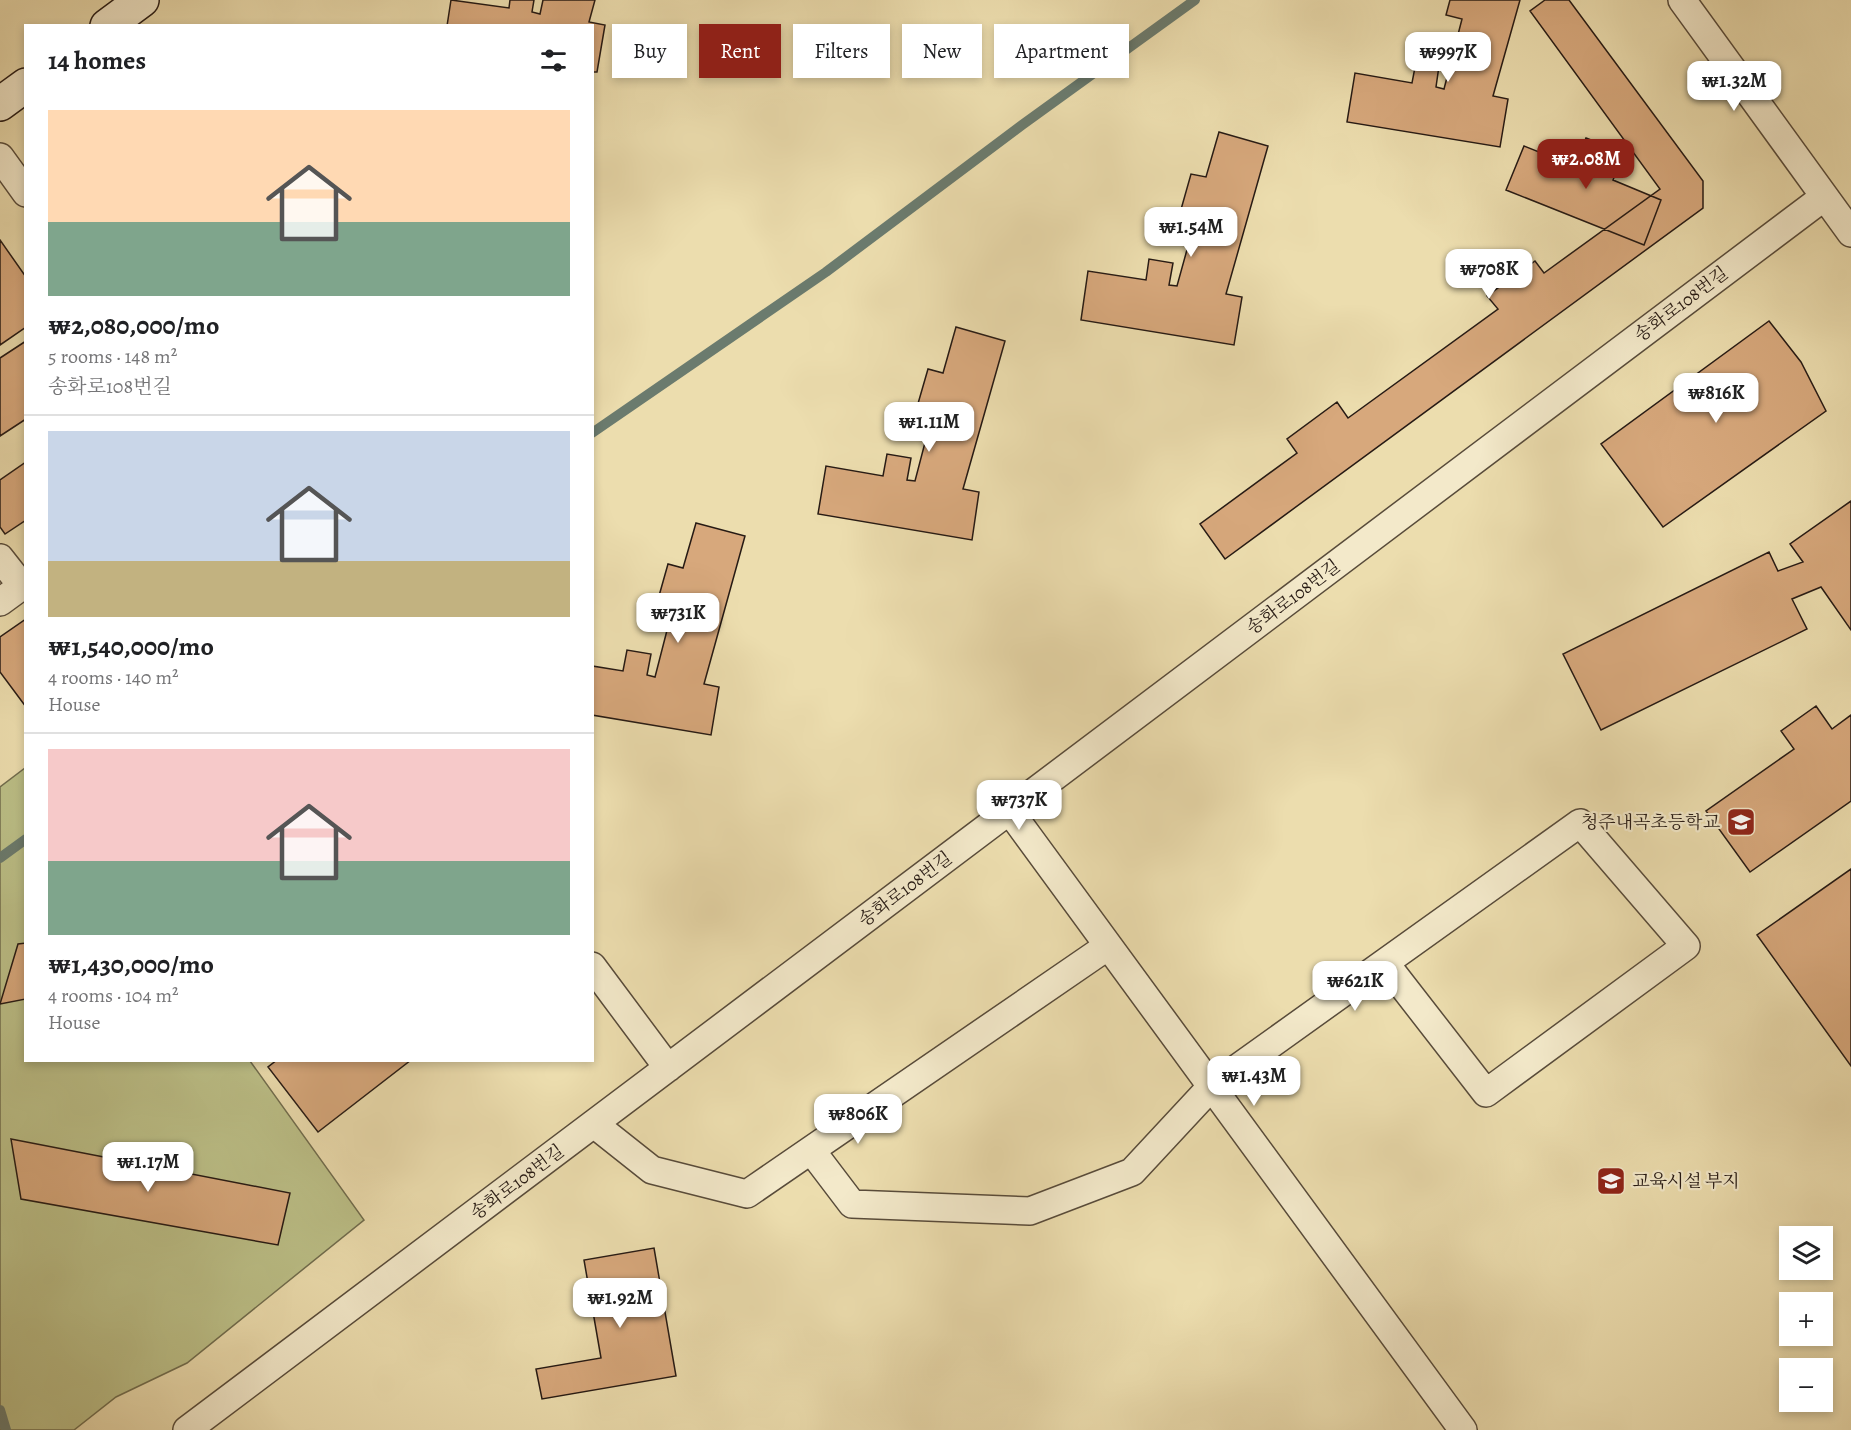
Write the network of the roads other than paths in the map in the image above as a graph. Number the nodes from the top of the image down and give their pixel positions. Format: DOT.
graph roads {
  1 [pos="142,0"];
  2 [pos="1682,0"];
  3 [pos="110,24"];
  4 [pos="24,86"];
  5 [pos="0,104"];
  6 [pos="0,157"];
  7 [pos="24,189"];
  8 [pos="1824,197"];
  9 [pos="1851,233"];
  10 [pos="0,558"];
  11 [pos="24,585"];
  12 [pos="0,602"];
  13 [pos="1009,810"];
  14 [pos="1108,946"];
  15 [pos="1385,963"];
  16 [pos="594,969"];
  17 [pos="668,1068"];
  18 [pos="1211,1087"];
  19 [pos="594,1124"];
  20 [pos="811,1150"];
  21 [pos="187,1430"];
  22 [pos="1463,1430"];
  1 -- 3 [label="street"];
  2 -- 8 [label="street"];
  4 -- 5 [label="street"];
  6 -- 7 [label="street"];
  8 -- 9 [label="street"];
  8 -- 13 [label="street, 송화로108번길"];
  10 -- 11 [label="street"];
  11 -- 12 [label="street"];
  13 -- 14 [label="street"];
  13 -- 17 [label="street, 송화로108번길"];
  14 -- 18 [label="street"];
  14 -- 20 [label="street"];
  15 -- 15 [label="street"];
  15 -- 18 [label="street"];
  16 -- 17 [label="street"];
  17 -- 19 [label="street, 송화로108번길"];
  18 -- 20 [label="street"];
  18 -- 22 [label="street"];
  19 -- 20 [label="street"];
  19 -- 21 [label="street, 송화로108번길"];
}
